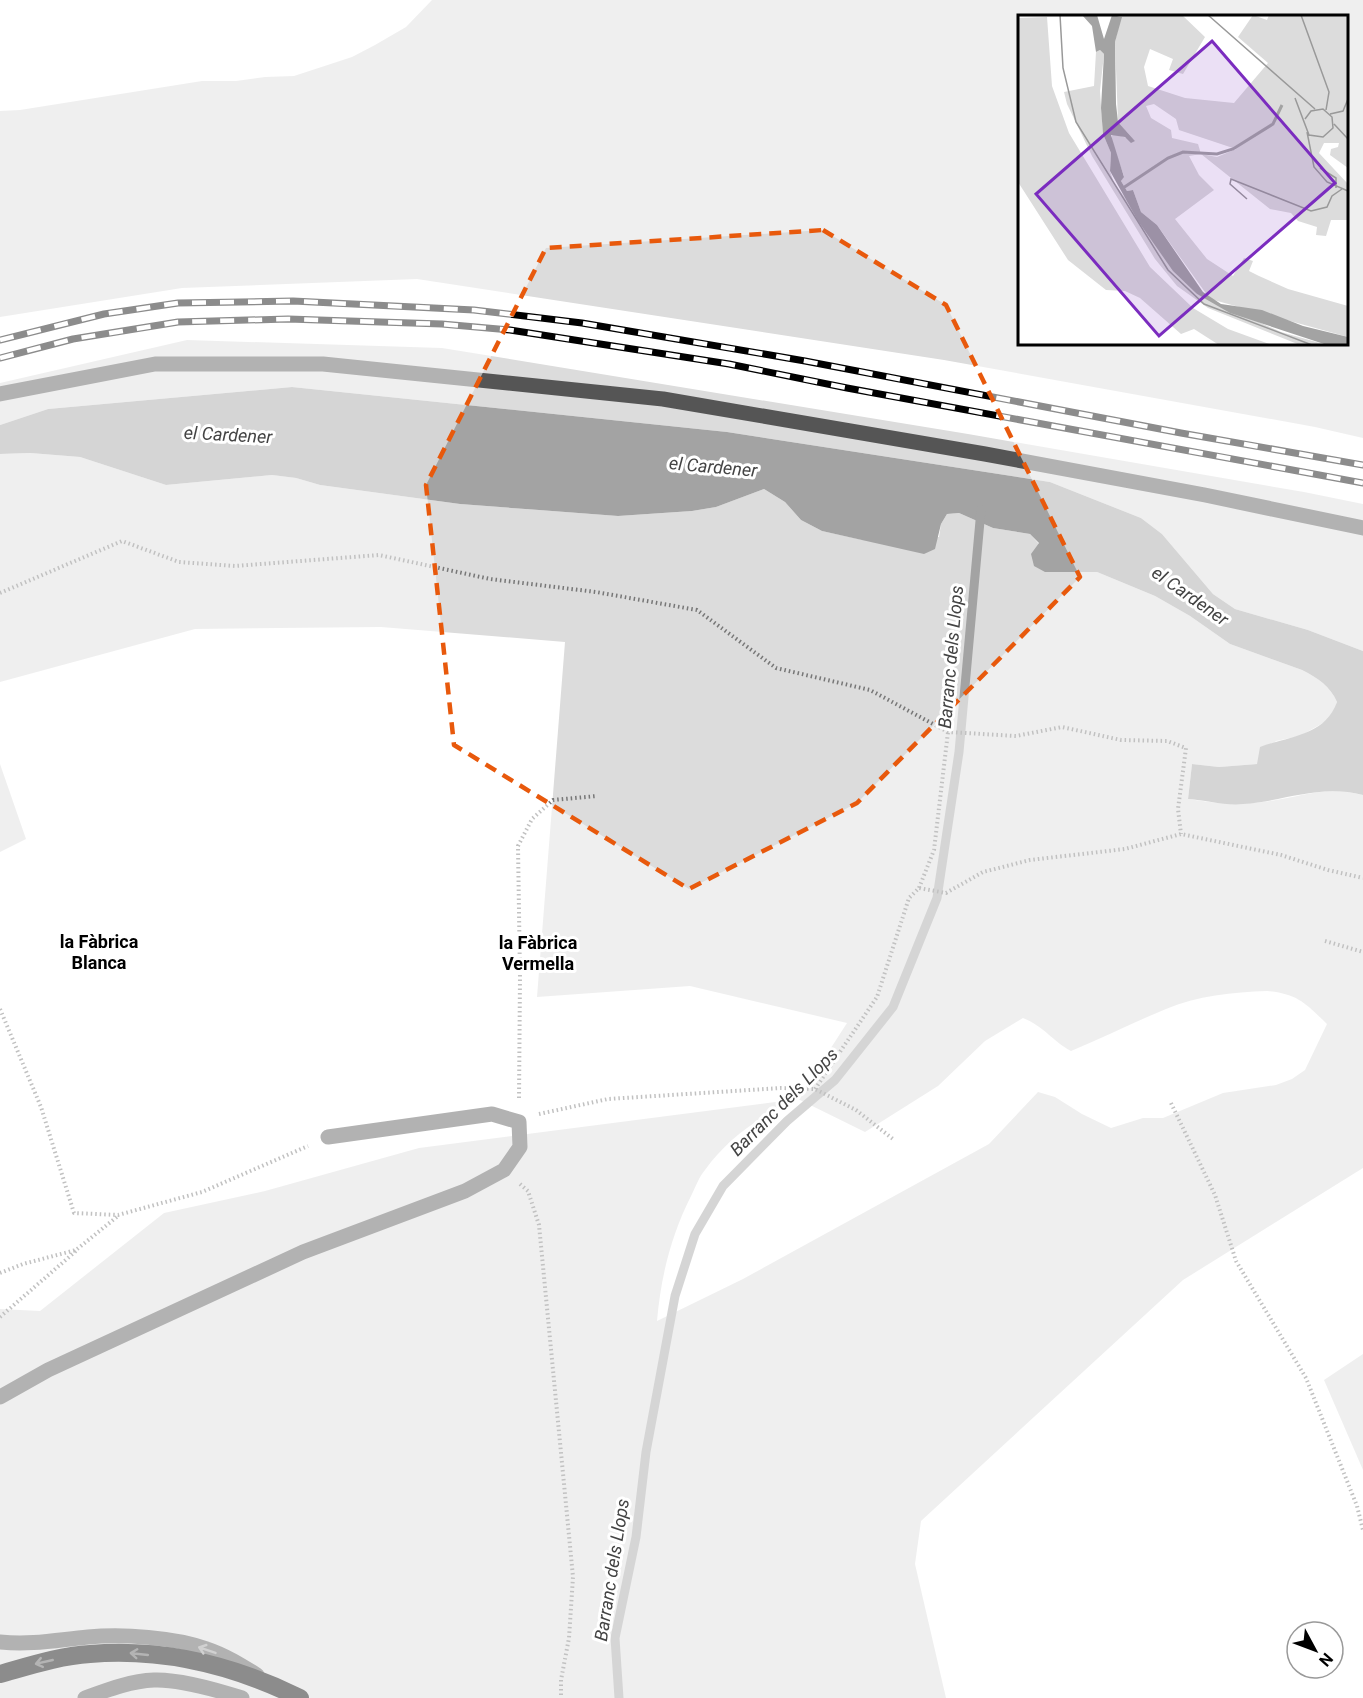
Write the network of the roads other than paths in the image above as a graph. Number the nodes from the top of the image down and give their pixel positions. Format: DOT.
graph roads {
  1 [pos="0,394"];
  2 [pos="1363,528"];
  3 [pos="328,1137"];
  4 [pos="0,1397"];
  5 [pos="0,1642"];
  6 [pos="0,1674"];
  7 [pos="277,1687"];
  8 [pos="85,1698"];
  9 [pos="242,1698"];
  10 [pos="300,1698"];
  1 -- 2 [label="street"];
  3 -- 4 [label="street"];
  7 -- 5 [label="street, one-way"];
  7 -- 6 [label="highway, one-way"];
  7 -- 10 [label="highway"];
  8 -- 9 [label="street"];
}
